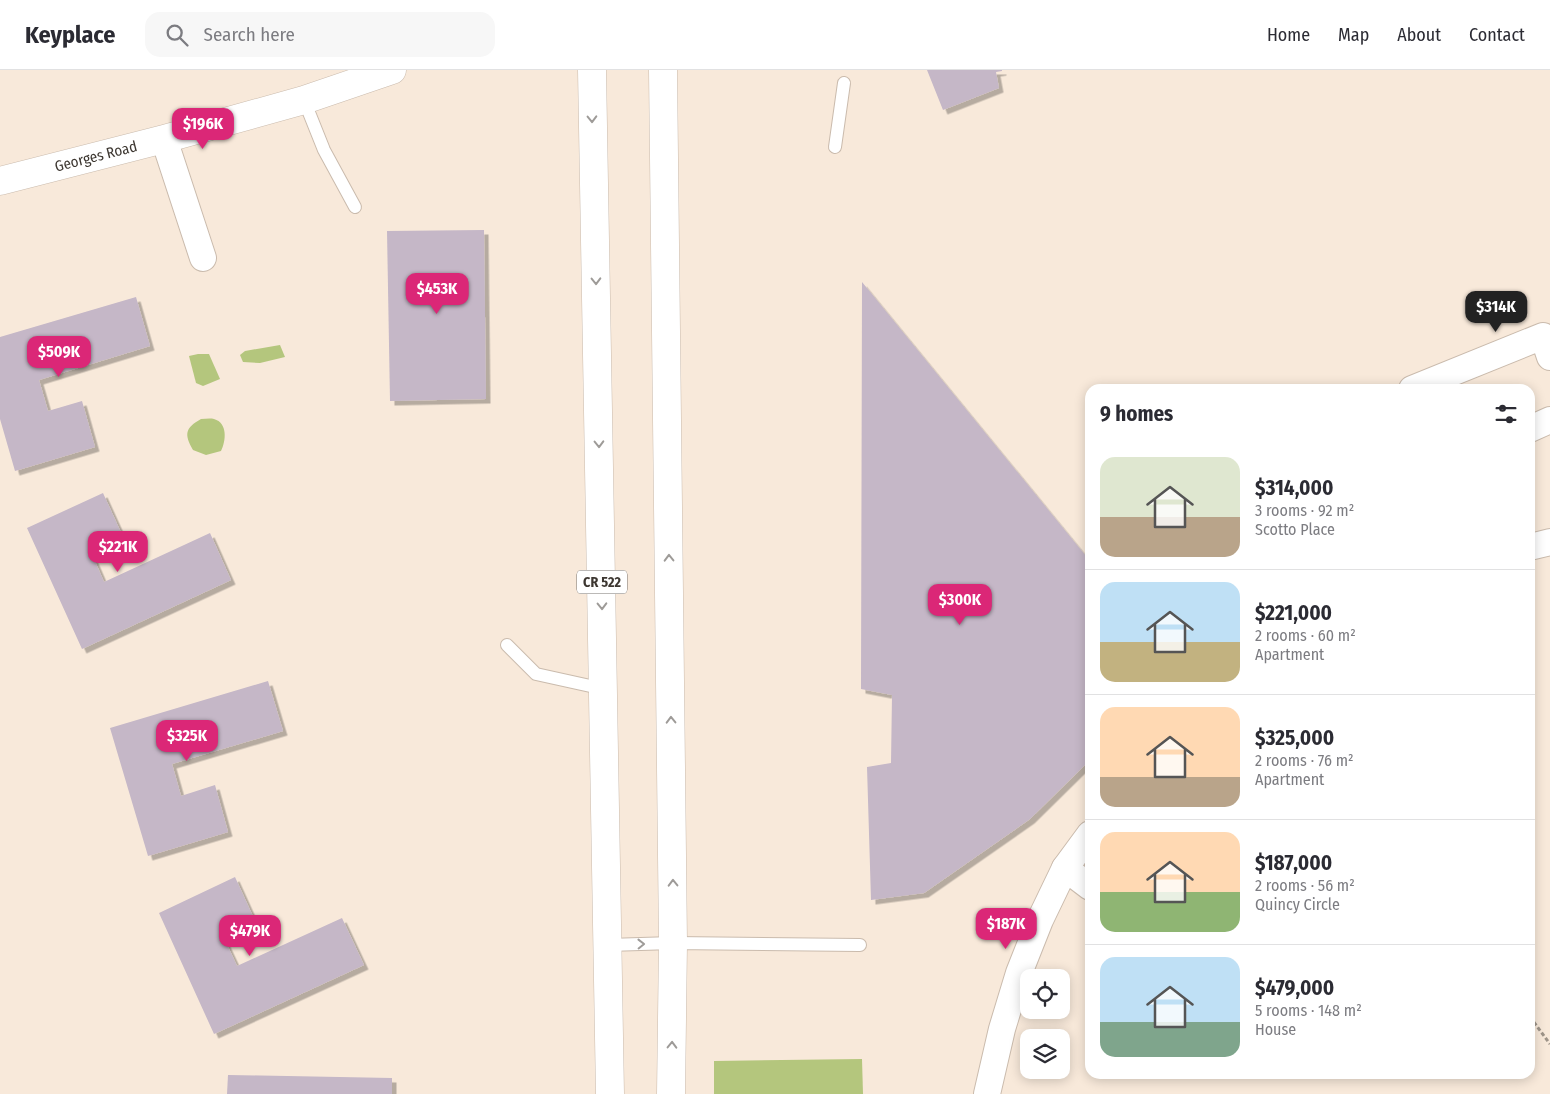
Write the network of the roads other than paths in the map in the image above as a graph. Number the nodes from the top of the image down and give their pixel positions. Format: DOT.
graph roads {
  1 [pos="392,70"];
  2 [pos="592,70"];
  3 [pos="663,70"];
  4 [pos="844,83"];
  5 [pos="304,100"];
  6 [pos="164,139"];
  7 [pos="835,147"];
  8 [pos="0,181"];
  9 [pos="355,207"];
  10 [pos="203,258"];
  11 [pos="1550,357"];
  12 [pos="1424,384"];
  13 [pos="1550,420"];
  14 [pos="1535,427"];
  15 [pos="1550,542"];
  16 [pos="1535,546"];
  17 [pos="507,645"];
  18 [pos="604,688"];
  19 [pos="1085,841"];
  20 [pos="1065,868"];
  21 [pos="1085,883"];
  22 [pos="673,943"];
  23 [pos="608,945"];
  24 [pos="860,945"];
  25 [pos="610,1094"];
  26 [pos="671,1094"];
  27 [pos="987,1094"];
  1 -- 5 [label="main road, Georges Road"];
  2 -- 18 [label="main road, CR 522, one-way"];
  22 -- 3 [label="main road, one-way"];
  4 -- 7 [label="lane"];
  5 -- 6 [label="main road, Georges Road"];
  5 -- 9 [label="lane"];
  6 -- 8 [label="main road, Georges Road"];
  6 -- 10 [label="street"];
  11 -- 12 [label="street"];
  13 -- 14 [label="street"];
  15 -- 16 [label="street"];
  17 -- 18 [label="lane"];
  18 -- 23 [label="main road, CR 522"];
  19 -- 20 [label="street"];
  20 -- 21 [label="street"];
  20 -- 27 [label="street"];
  23 -- 22 [label="lane, one-way"];
  22 -- 24 [label="lane"];
  26 -- 22 [label="main road, one-way"];
  23 -- 25 [label="main road, CR 522"];
}
